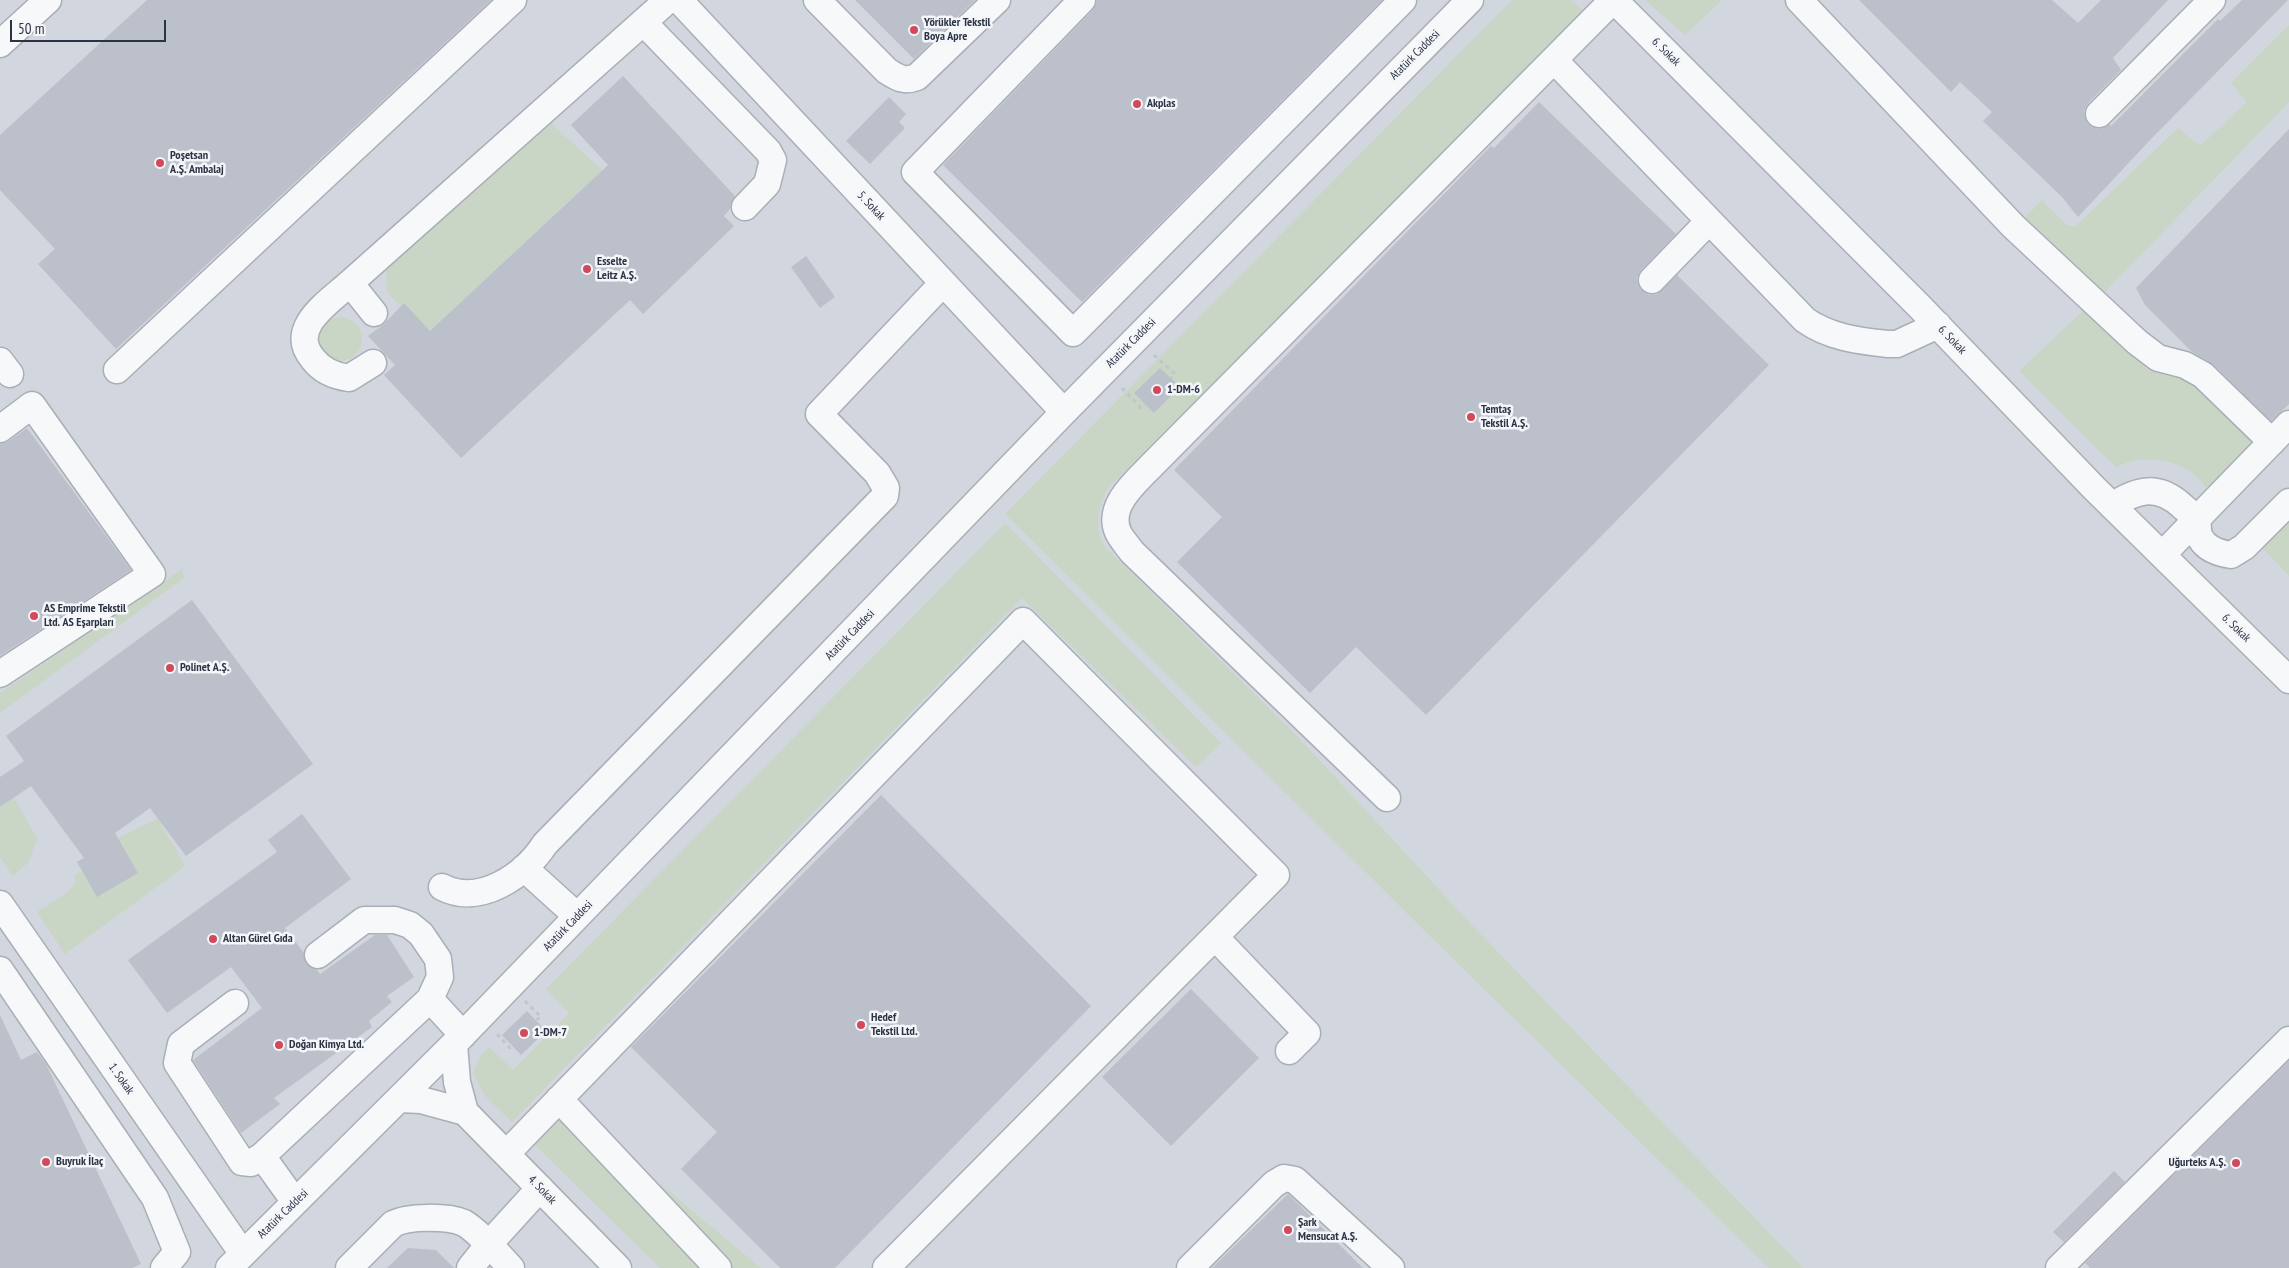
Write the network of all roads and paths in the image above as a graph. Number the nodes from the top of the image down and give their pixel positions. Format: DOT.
graph roads {
  1 [pos="48,0"];
  2 [pos="513,0"];
  3 [pos="668,0"];
  4 [pos="679,0"];
  5 [pos="817,0"];
  6 [pos="997,0"];
  7 [pos="1082,0"];
  8 [pos="1403,0"];
  9 [pos="1470,0"];
  10 [pos="1614,0"];
  11 [pos="1799,0"];
  12 [pos="2212,0"];
  13 [pos="643,22"];
  14 [pos="0,44"];
  15 [pos="1554,60"];
  16 [pos="783,112"];
  17 [pos="2099,114"];
  18 [pos="756,138"];
  19 [pos="745,207"];
  20 [pos="1709,222"];
  21 [pos="1652,280"];
  22 [pos="350,283"];
  23 [pos="943,283"];
  24 [pos="374,313"];
  25 [pos="1938,326"];
  26 [pos="1154,355"];
  27 [pos="373,363"];
  28 [pos="117,370"];
  29 [pos="1171,378"];
  30 [pos="1122,388"];
  31 [pos="1145,404"];
  32 [pos="1064,412"];
  33 [pos="0,430"];
  34 [pos="2280,432"];
  35 [pos="2289,502"];
  36 [pos="2112,506"];
  37 [pos="2196,519"];
  38 [pos="2162,555"];
  39 [pos="0,674"];
  40 [pos="2289,680"];
  41 [pos="1386,798"];
  42 [pos="524,868"];
  43 [pos="442,887"];
  44 [pos="0,904"];
  45 [pos="577,916"];
  46 [pos="1215,937"];
  47 [pos="318,955"];
  48 [pos="0,970"];
  49 [pos="430,999"];
  50 [pos="235,1003"];
  51 [pos="531,1007"];
  52 [pos="536,1020"];
  53 [pos="500,1037"];
  54 [pos="458,1040"];
  55 [pos="2289,1040"];
  56 [pos="512,1045"];
  57 [pos="1288,1051"];
  58 [pos="400,1099"];
  59 [pos="559,1099"];
  60 [pos="465,1112"];
  61 [pos="507,1153"];
  62 [pos="262,1156"];
  63 [pos="540,1188"];
  64 [pos="295,1202"];
  65 [pos="489,1244"];
  66 [pos="236,1261"];
  67 [pos="164,1268"];
  68 [pos="349,1268"];
  69 [pos="470,1268"];
  70 [pos="512,1268"];
  71 [pos="618,1268"];
  72 [pos="718,1268"];
  73 [pos="886,1268"];
  74 [pos="1190,1268"];
  75 [pos="1391,1268"];
  76 [pos="2059,1268"];
  1 -- 14 [label="street"];
  2 -- 28 [label="street"];
  3 -- 13 [label="street"];
  4 -- 16 [label="street, 5. Sokak"];
  5 -- 6 [label="street"];
  7 -- 8 [label="street"];
  9 -- 32 [label="street, Atatürk Caddesi"];
  10 -- 15 [label="street"];
  10 -- 25 [label="street, 6. Sokak"];
  11 -- 34 [label="street"];
  12 -- 17 [label="street"];
  13 -- 18 [label="street"];
  13 -- 22 [label="street"];
  15 -- 20 [label="street"];
  15 -- 41 [label="street"];
  16 -- 18 [label="street"];
  16 -- 23 [label="street, 5. Sokak"];
  18 -- 19 [label="street"];
  20 -- 21 [label="street"];
  20 -- 25 [label="street"];
  22 -- 24 [label="street"];
  22 -- 27 [label="street"];
  23 -- 32 [label="street, 5. Sokak"];
  23 -- 42 [label="street"];
  25 -- 36 [label="street, 6. Sokak"];
  26 -- 29 [label="path"];
  30 -- 31 [label="path"];
  32 -- 45 [label="street, Atatürk Caddesi"];
  33 -- 39 [label="street"];
  34 -- 37 [label="street"];
  35 -- 37 [label="street"];
  36 -- 37 [label="street"];
  36 -- 38 [label="street, 6. Sokak"];
  37 -- 38 [label="street"];
  38 -- 40 [label="street, 6. Sokak"];
  42 -- 43 [label="street"];
  42 -- 45 [label="street"];
  44 -- 66 [label="street, 1. Sokak"];
  45 -- 54 [label="street, Atatürk Caddesi"];
  46 -- 57 [label="street"];
  46 -- 59 [label="street"];
  46 -- 73 [label="street"];
  47 -- 49 [label="street"];
  48 -- 67 [label="street"];
  49 -- 54 [label="street"];
  49 -- 62 [label="street"];
  50 -- 62 [label="street"];
  51 -- 52 [label="path"];
  53 -- 56 [label="path"];
  54 -- 58 [label="street, Atatürk Caddesi"];
  54 -- 60 [label="street"];
  55 -- 76 [label="street"];
  58 -- 60 [label="street"];
  58 -- 64 [label="street, Atatürk Caddesi"];
  59 -- 61 [label="street"];
  59 -- 72 [label="street"];
  60 -- 61 [label="street, 4. Sokak"];
  61 -- 63 [label="street, 4. Sokak"];
  62 -- 64 [label="street"];
  63 -- 65 [label="street"];
  63 -- 71 [label="street, 4. Sokak"];
  64 -- 66 [label="street, Atatürk Caddesi"];
  65 -- 68 [label="street"];
  65 -- 69 [label="street"];
  65 -- 70 [label="street"];
  74 -- 75 [label="street"];
}
